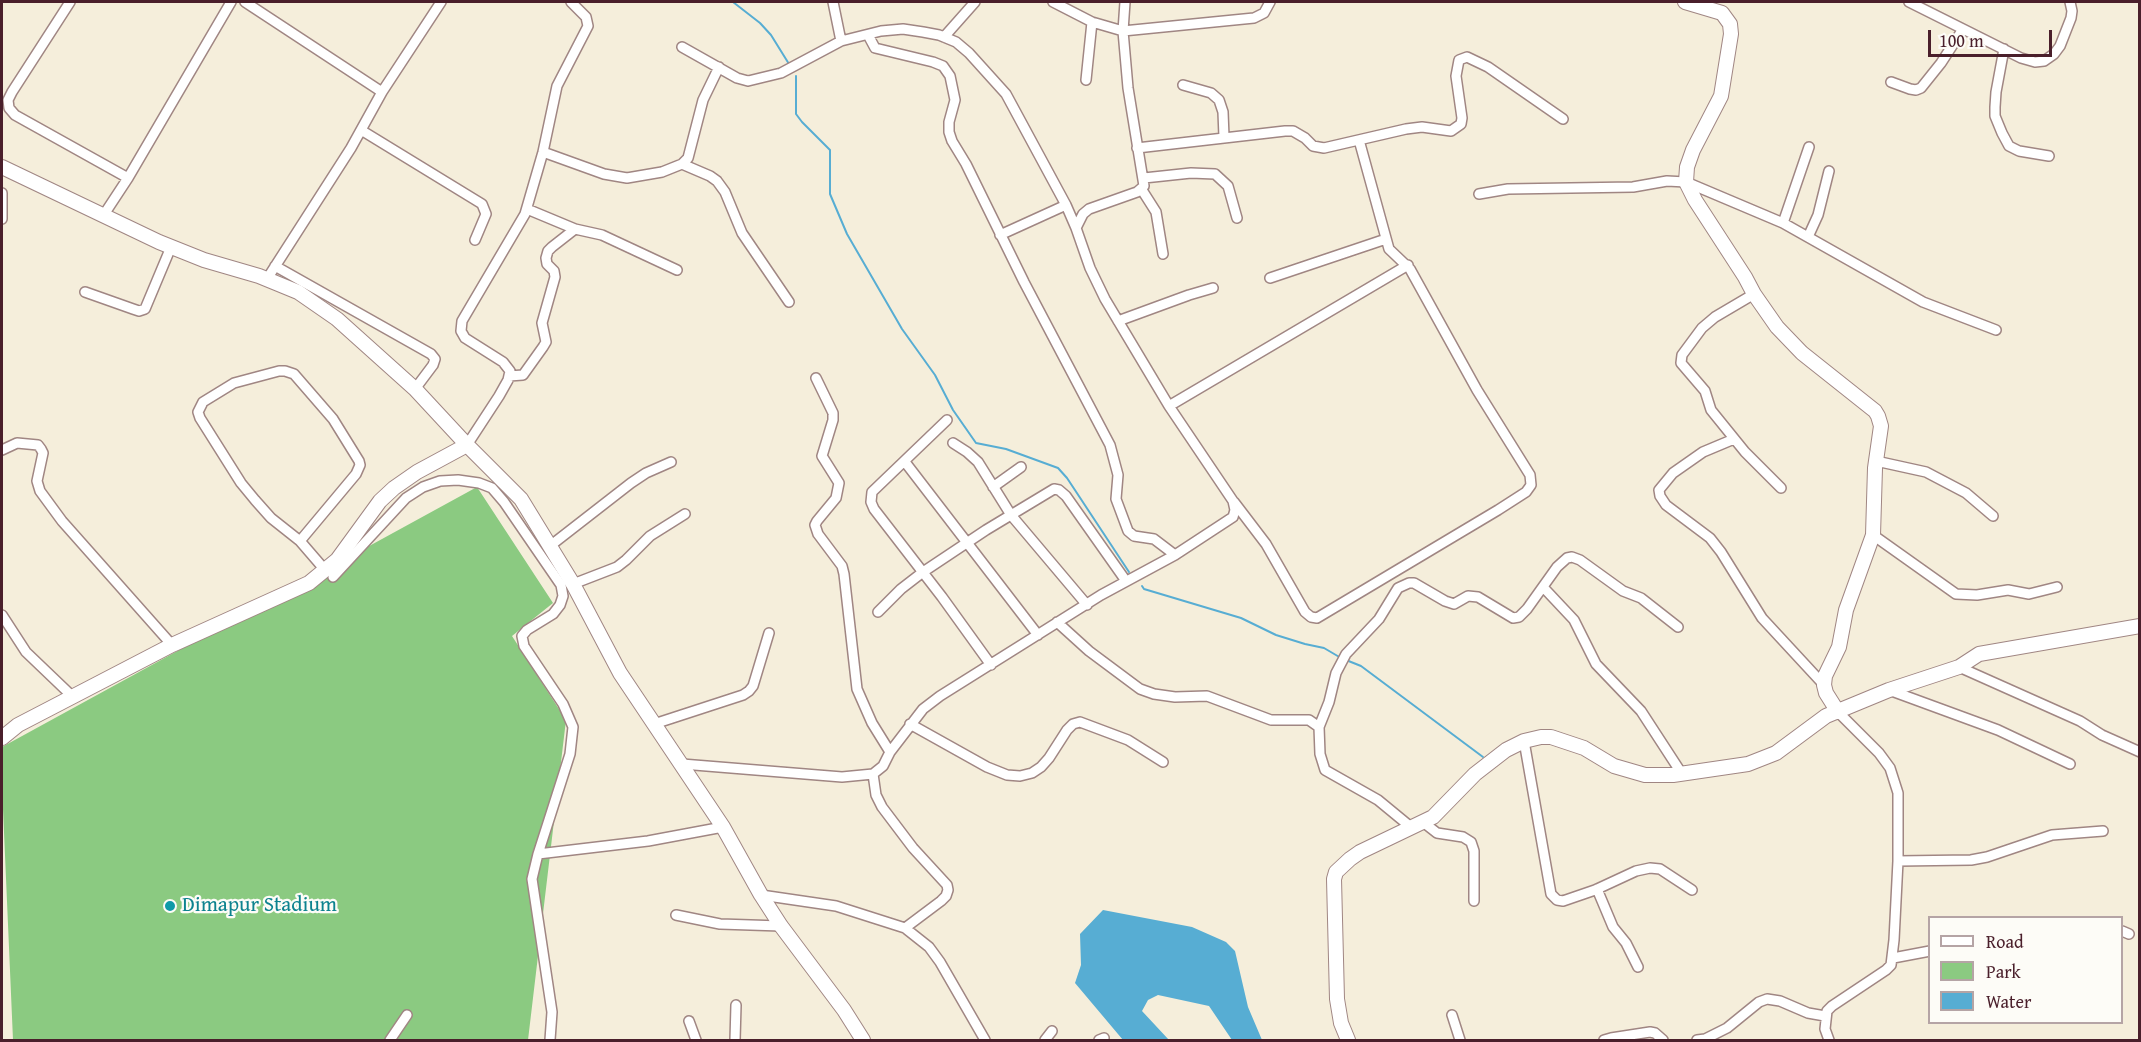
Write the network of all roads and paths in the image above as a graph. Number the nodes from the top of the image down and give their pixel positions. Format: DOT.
graph roads {
  1 [pos="70,2"];
  2 [pos="231,2"];
  3 [pos="245,2"];
  4 [pos="441,2"];
  5 [pos="571,2"];
  6 [pos="832,2"];
  7 [pos="975,2"];
  8 [pos="1053,2"];
  9 [pos="1125,2"];
  10 [pos="1270,2"];
  11 [pos="1685,2"];
  12 [pos="1909,2"];
  13 [pos="2070,2"];
  14 [pos="1092,22"];
  15 [pos="1963,29"];
  16 [pos="1123,31"];
  17 [pos="868,35"];
  18 [pos="944,37"];
  19 [pos="842,41"];
  20 [pos="682,47"];
  21 [pos="2004,49"];
  22 [pos="719,67"];
  23 [pos="1086,80"];
  24 [pos="1891,82"];
  25 [pos="1183,85"];
  26 [pos="382,92"];
  27 [pos="1563,119"];
  28 [pos="362,130"];
  29 [pos="1224,137"];
  30 [pos="1359,140"];
  31 [pos="1809,147"];
  32 [pos="1137,148"];
  33 [pos="543,153"];
  34 [pos="2049,156"];
  35 [pos="682,164"];
  36 [pos="2,167"];
  37 [pos="1829,171"];
  38 [pos="128,178"];
  39 [pos="1144,178"];
  40 [pos="1686,182"];
  41 [pos="1142,190"];
  42 [pos="2,194"];
  43 [pos="1479,194"];
  44 [pos="1066,205"];
  45 [pos="527,209"];
  46 [pos="103,216"];
  47 [pos="1237,218"];
  48 [pos="2,219"];
  49 [pos="1783,223"];
  50 [pos="1076,228"];
  51 [pos="575,229"];
  52 [pos="1000,235"];
  53 [pos="1808,237"];
  54 [pos="1386,239"];
  55 [pos="475,240"];
  56 [pos="171,247"];
  57 [pos="1163,254"];
  58 [pos="1407,265"];
  59 [pos="276,266"];
  60 [pos="677,270"];
  61 [pos="1270,278"];
  62 [pos="267,279"];
  63 [pos="1214,288"];
  64 [pos="85,292"];
  65 [pos="1754,294"];
  66 [pos="789,302"];
  67 [pos="1118,321"];
  68 [pos="1996,330"];
  69 [pos="509,376"];
  70 [pos="816,378"];
  71 [pos="415,389"];
  72 [pos="1169,405"];
  73 [pos="947,420"];
  74 [pos="1734,439"];
  75 [pos="953,443"];
  76 [pos="467,445"];
  77 [pos="2,450"];
  78 [pos="1876,461"];
  79 [pos="671,462"];
  80 [pos="905,462"];
  81 [pos="1021,467"];
  82 [pos="993,487"];
  83 [pos="1781,488"];
  84 [pos="1233,501"];
  85 [pos="685,514"];
  86 [pos="1011,515"];
  87 [pos="1993,516"];
  88 [pos="1873,535"];
  89 [pos="300,541"];
  90 [pos="968,543"];
  91 [pos="550,546"];
  92 [pos="1175,555"];
  93 [pos="923,572"];
  94 [pos="329,574"];
  95 [pos="1126,581"];
  96 [pos="573,584"];
  97 [pos="1543,587"];
  98 [pos="2057,587"];
  99 [pos="1087,605"];
  100 [pos="878,612"];
  101 [pos="2,615"];
  102 [pos="1057,622"];
  103 [pos="2139,626"];
  104 [pos="1678,627"];
  105 [pos="769,633"];
  106 [pos="1038,634"];
  107 [pos="172,645"];
  108 [pos="991,665"];
  109 [pos="1959,667"];
  110 [pos="1824,685"];
  111 [pos="1889,690"];
  112 [pos="73,697"];
  113 [pos="1838,712"];
  114 [pos="654,724"];
  115 [pos="910,724"];
  116 [pos="1319,726"];
  117 [pos="2,738"];
  118 [pos="1524,741"];
  119 [pos="890,752"];
  120 [pos="2139,752"];
  121 [pos="1163,762"];
  122 [pos="682,764"];
  123 [pos="2070,764"];
  124 [pos="873,774"];
  125 [pos="1682,774"];
  126 [pos="1418,825"];
  127 [pos="723,827"];
  128 [pos="2103,831"];
  129 [pos="538,854"];
  130 [pos="1898,861"];
  131 [pos="1597,889"];
  132 [pos="1692,890"];
  133 [pos="761,895"];
  134 [pos="1474,901"];
  135 [pos="676,915"];
  136 [pos="781,926"];
  137 [pos="905,928"];
  138 [pos="1928,951"];
  139 [pos="1893,958"];
  140 [pos="1638,967"];
  141 [pos="736,1005"];
  142 [pos="407,1015"];
  143 [pos="1452,1015"];
  144 [pos="1825,1016"];
  145 [pos="689,1021"];
  146 [pos="1052,1031"];
  147 [pos="390,1041"];
  148 [pos="550,1041"];
  149 [pos="696,1041"];
  150 [pos="735,1041"];
  151 [pos="863,1041"];
  152 [pos="986,1041"];
  153 [pos="1045,1041"];
  154 [pos="1348,1041"];
  155 [pos="1460,1041"];
  156 [pos="1604,1041"];
  157 [pos="1663,1041"];
  158 [pos="1697,1041"];
  159 [pos="1829,1041"];
  1 -- 38 [label="street"];
  2 -- 38 [label="street"];
  3 -- 26 [label="street"];
  4 -- 26 [label="street"];
  5 -- 33 [label="street"];
  6 -- 19 [label="street"];
  7 -- 18 [label="street"];
  8 -- 14 [label="street"];
  9 -- 16 [label="street"];
  10 -- 16 [label="street"];
  11 -- 40 [label="street"];
  12 -- 15 [label="street"];
  13 -- 21 [label="street"];
  14 -- 16 [label="street"];
  14 -- 23 [label="street"];
  15 -- 21 [label="street"];
  15 -- 24 [label="street"];
  16 -- 32 [label="street"];
  17 -- 18 [label="street"];
  17 -- 19 [label="street"];
  17 -- 52 [label="street"];
  18 -- 44 [label="street"];
  19 -- 22 [label="street"];
  20 -- 22 [label="street"];
  21 -- 34 [label="street"];
  22 -- 35 [label="street"];
  25 -- 29 [label="street"];
  26 -- 28 [label="street"];
  27 -- 30 [label="street"];
  28 -- 55 [label="street"];
  28 -- 59 [label="street"];
  29 -- 30 [label="street"];
  29 -- 32 [label="street"];
  30 -- 54 [label="street"];
  31 -- 49 [label="street"];
  32 -- 39 [label="street"];
  33 -- 35 [label="street"];
  33 -- 45 [label="street"];
  35 -- 66 [label="street"];
  36 -- 46 [label="street"];
  37 -- 53 [label="street"];
  38 -- 46 [label="street"];
  39 -- 41 [label="street"];
  39 -- 47 [label="street"];
  40 -- 43 [label="street"];
  40 -- 49 [label="street"];
  40 -- 65 [label="street"];
  41 -- 50 [label="street"];
  41 -- 57 [label="street"];
  42 -- 48 [label="street"];
  44 -- 50 [label="street"];
  44 -- 52 [label="street"];
  45 -- 51 [label="street"];
  45 -- 69 [label="street"];
  46 -- 56 [label="street"];
  49 -- 53 [label="street"];
  50 -- 67 [label="street"];
  51 -- 60 [label="street"];
  51 -- 69 [label="street"];
  52 -- 92 [label="street"];
  53 -- 68 [label="street"];
  54 -- 58 [label="street"];
  54 -- 61 [label="street"];
  56 -- 62 [label="street"];
  56 -- 64 [label="street"];
  58 -- 72 [label="street"];
  58 -- 84 [label="street"];
  59 -- 62 [label="street"];
  59 -- 71 [label="street"];
  62 -- 71 [label="street"];
  63 -- 67 [label="street"];
  65 -- 74 [label="street"];
  65 -- 78 [label="street"];
  67 -- 72 [label="street"];
  69 -- 76 [label="street"];
  70 -- 119 [label="street"];
  71 -- 76 [label="street"];
  72 -- 84 [label="street"];
  73 -- 80 [label="street"];
  74 -- 83 [label="street"];
  74 -- 110 [label="street"];
  75 -- 82 [label="street"];
  76 -- 91 [label="street"];
  76 -- 94 [label="street"];
  77 -- 107 [label="street"];
  78 -- 87 [label="street"];
  78 -- 88 [label="street"];
  79 -- 91 [label="street"];
  80 -- 90 [label="street"];
  80 -- 93 [label="street"];
  81 -- 82 [label="street"];
  82 -- 86 [label="street"];
  84 -- 92 [label="street"];
  85 -- 96 [label="street"];
  86 -- 90 [label="street"];
  86 -- 95 [label="street"];
  86 -- 99 [label="street"];
  88 -- 98 [label="street"];
  88 -- 110 [label="street"];
  89 -- 89 [label="street"];
  89 -- 94 [label="street"];
  90 -- 93 [label="street"];
  90 -- 106 [label="street"];
  91 -- 96 [label="street"];
  92 -- 95 [label="street"];
  93 -- 100 [label="street"];
  93 -- 108 [label="street"];
  94 -- 107 [label="street"];
  94 -- 129 [label="street"];
  95 -- 99 [label="street"];
  96 -- 114 [label="street"];
  97 -- 104 [label="street"];
  97 -- 116 [label="street"];
  97 -- 125 [label="street"];
  99 -- 102 [label="street"];
  101 -- 112 [label="street"];
  102 -- 106 [label="street"];
  102 -- 116 [label="street"];
  103 -- 109 [label="street"];
  105 -- 114 [label="street"];
  106 -- 108 [label="street"];
  107 -- 112 [label="street"];
  108 -- 115 [label="street"];
  109 -- 111 [label="street"];
  109 -- 120 [label="street"];
  110 -- 113 [label="street"];
  111 -- 113 [label="street"];
  111 -- 123 [label="street"];
  112 -- 117 [label="street"];
  113 -- 125 [label="street"];
  113 -- 130 [label="street"];
  114 -- 122 [label="street"];
  115 -- 119 [label="street"];
  115 -- 121 [label="street"];
  116 -- 126 [label="street"];
  118 -- 125 [label="street"];
  118 -- 126 [label="street"];
  118 -- 131 [label="street"];
  119 -- 124 [label="street"];
  122 -- 124 [label="street"];
  122 -- 127 [label="street"];
  124 -- 137 [label="street"];
  126 -- 134 [label="street"];
  126 -- 154 [label="street"];
  127 -- 129 [label="street"];
  127 -- 133 [label="street"];
  128 -- 130 [label="street"];
  129 -- 148 [label="street"];
  130 -- 139 [label="street"];
  131 -- 132 [label="street"];
  131 -- 140 [label="street"];
  133 -- 136 [label="street"];
  133 -- 137 [label="street"];
  135 -- 136 [label="street"];
  136 -- 151 [label="street"];
  137 -- 152 [label="street"];
  138 -- 139 [label="street"];
  139 -- 144 [label="street"];
  141 -- 150 [label="street"];
  142 -- 147 [label="street"];
  143 -- 155 [label="street"];
  144 -- 158 [label="street"];
  144 -- 159 [label="street"];
  145 -- 149 [label="street"];
  146 -- 153 [label="street"];
  156 -- 157 [label="street"];
}
